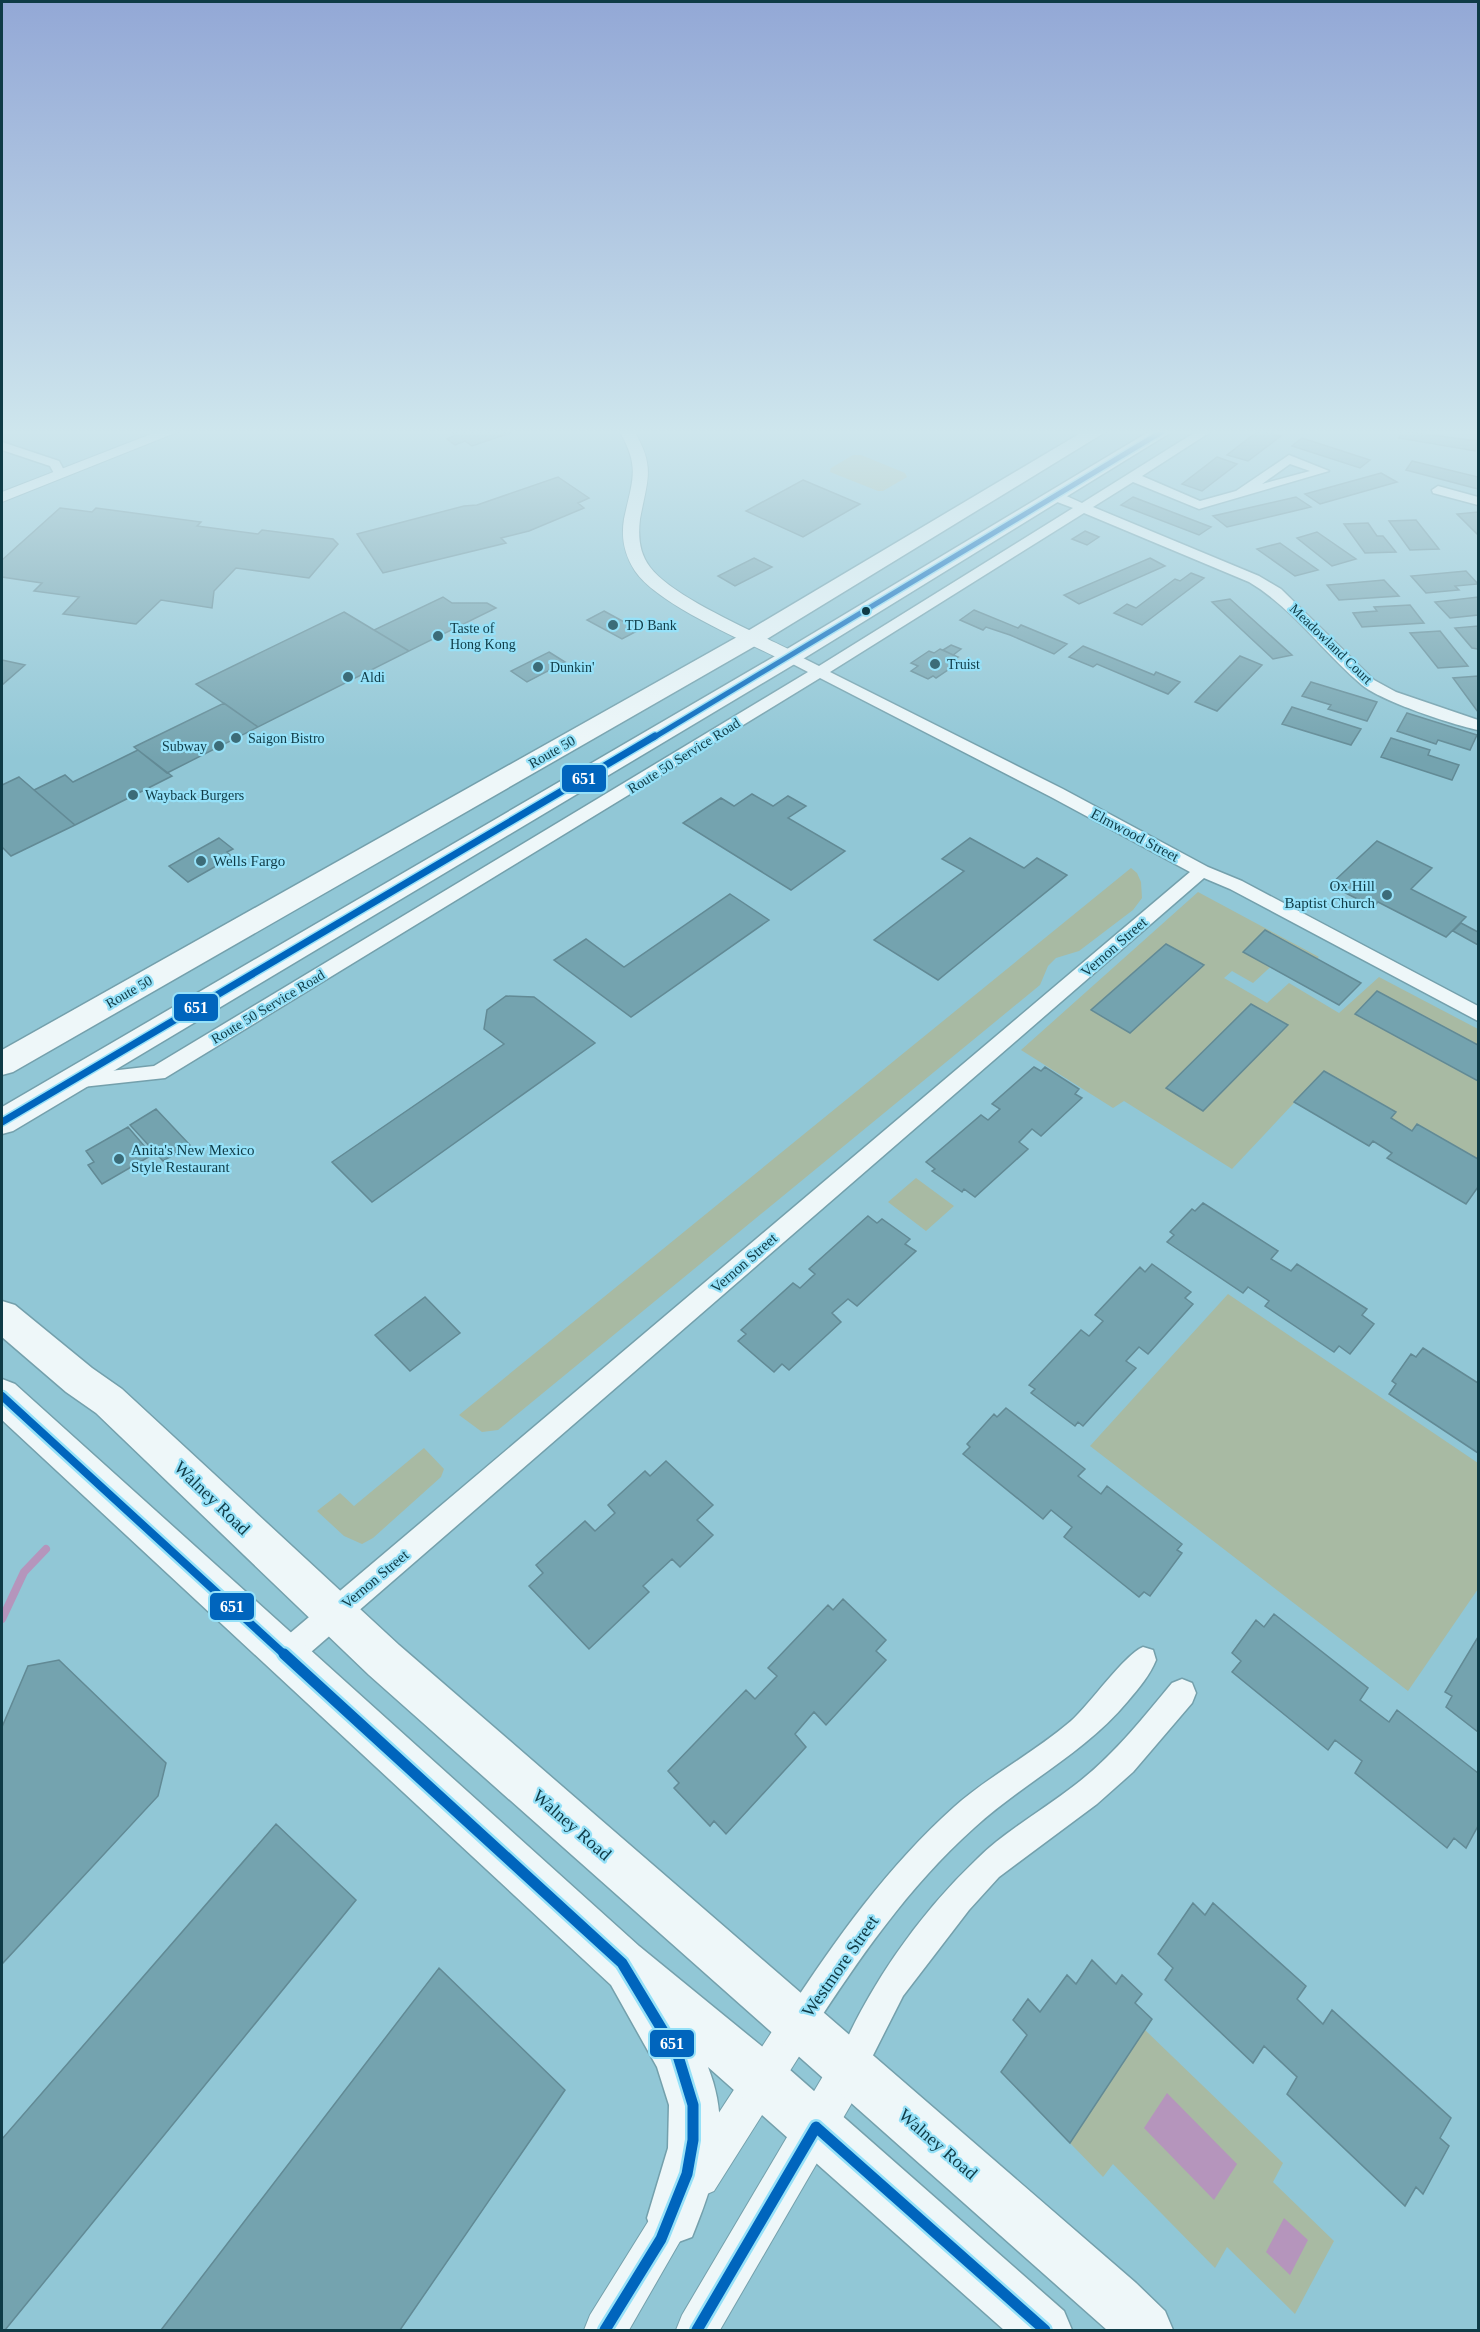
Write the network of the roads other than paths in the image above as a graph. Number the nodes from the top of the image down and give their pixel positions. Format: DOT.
graph roads {
  1 [pos="632,540"];
  2 [pos="917,540"];
  3 [pos="986,540"];
  4 [pos="1031,540"];
  5 [pos="1159,540"];
  6 [pos="754,638"];
  7 [pos="790,657"];
  8 [pos="819,672"];
  9 [pos="1479,724"];
  10 [pos="1202,871"];
  11 [pos="1479,1014"];
  12 [pos="2,1064"];
  13 [pos="68,1082"];
  14 [pos="2,1122"];
  15 [pos="2,1316"];
  16 [pos="2,1396"];
  17 [pos="334,1614"];
  18 [pos="286,1655"];
  19 [pos="1143,1660"];
  20 [pos="1182,1693"];
  21 [pos="622,1963"];
  22 [pos="799,2023"];
  23 [pos="850,2068"];
  24 [pos="763,2080"];
  25 [pos="816,2127"];
  26 [pos="673,2218"];
  27 [pos="605,2331"];
  28 [pos="697,2331"];
  29 [pos="1045,2331"];
  30 [pos="1146,2331"];
  1 -- 6 [label="street"];
  2 -- 6 [label="main road, Route 50"];
  3 -- 7 [label="main road"];
  4 -- 8 [label="street, Route 50 Service Road"];
  5 -- 9 [label="street, Meadowland Court"];
  6 -- 7 [label="street"];
  6 -- 12 [label="main road, Route 50"];
  7 -- 8 [label="street, Elmwood Street"];
  7 -- 13 [label="main road"];
  8 -- 10 [label="street, Elmwood Street"];
  8 -- 13 [label="street, Route 50 Service Road"];
  10 -- 11 [label="street, Elmwood Street"];
  10 -- 17 [label="street, Vernon Street"];
  13 -- 14 [label="main road"];
  15 -- 17 [label="main road, Walney Road"];
  16 -- 18 [label="main road"];
  17 -- 18 [label="street, Vernon Street"];
  17 -- 22 [label="main road, Walney Road"];
  18 -- 21 [label="main road"];
  19 -- 22 [label="street, Westmore Street"];
  20 -- 23 [label="street"];
  21 -- 24 [label="main road"];
  21 -- 26 [label="main road"];
  22 -- 23 [label="main road, Walney Road"];
  22 -- 24 [label="street, Westmore Street"];
  23 -- 25 [label="street"];
  23 -- 30 [label="main road, Walney Road"];
  24 -- 25 [label="main road"];
  24 -- 26 [label="street, Westmore Street"];
  25 -- 28 [label="street"];
  25 -- 29 [label="main road"];
  26 -- 27 [label="street, Westmore Street"];
}
